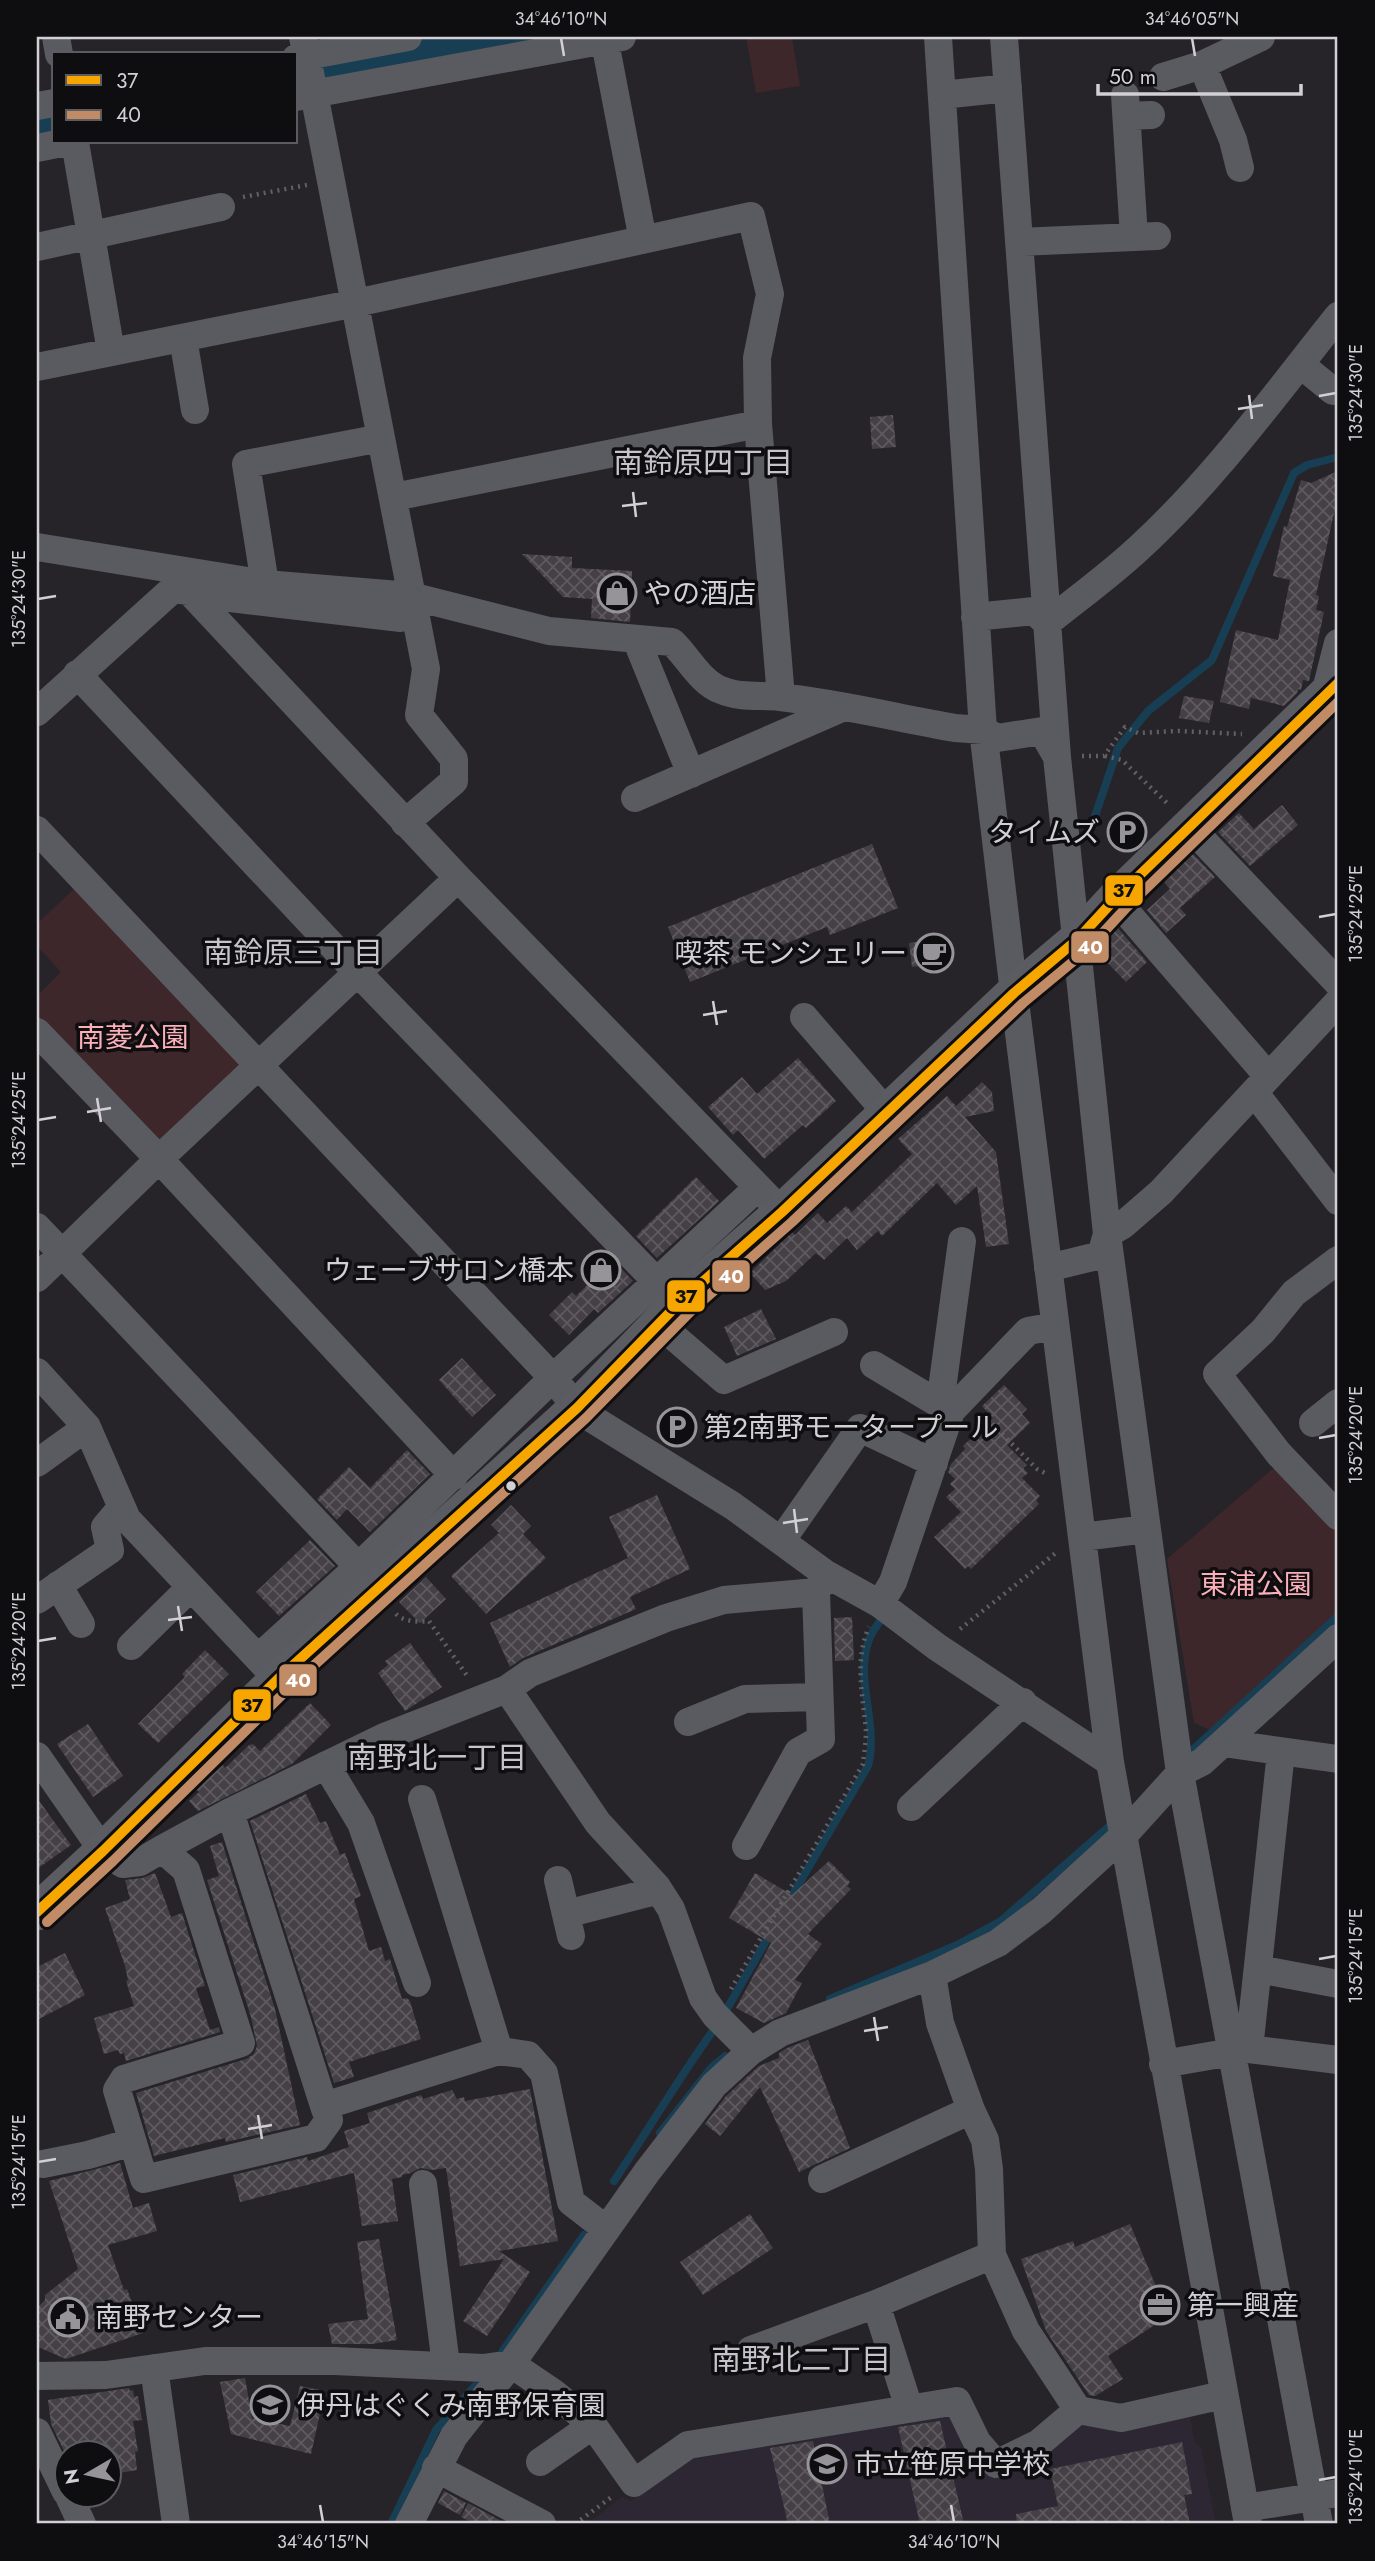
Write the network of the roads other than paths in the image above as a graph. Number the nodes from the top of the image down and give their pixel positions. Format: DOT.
graph roads {
  1 [pos="408,37"];
  2 [pos="938,37"];
  3 [pos="1004,37"];
  4 [pos="1261,37"];
  5 [pos="610,38"];
  6 [pos="1202,65"];
  7 [pos="305,70"];
  8 [pos="1163,77"];
  9 [pos="1007,88"];
  10 [pos="942,96"];
  11 [pos="1134,109"];
  12 [pos="57,144"];
  13 [pos="75,144"];
  14 [pos="37,148"];
  15 [pos="1240,167"];
  16 [pos="221,207"];
  17 [pos="91,236"];
  18 [pos="643,240"];
  19 [pos="1019,242"];
  20 [pos="37,247"];
  21 [pos="356,303"];
  22 [pos="1338,316"];
  23 [pos="183,338"];
  24 [pos="111,352"];
  25 [pos="1300,364"];
  26 [pos="37,367"];
  27 [pos="1333,391"];
  28 [pos="195,410"];
  29 [pos="758,424"];
  30 [pos="381,438"];
  31 [pos="394,497"];
  32 [pos="37,547"];
  33 [pos="265,584"];
  34 [pos="413,604"];
  35 [pos="203,606"];
  36 [pos="975,617"];
  37 [pos="1047,623"];
  38 [pos="636,639"];
  39 [pos="1338,643"];
  40 [pos="77,674"];
  41 [pos="1332,689"];
  42 [pos="781,697"];
  43 [pos="842,708"];
  44 [pos="37,712"];
  45 [pos="983,730"];
  46 [pos="1057,757"];
  47 [pos="691,774"];
  48 [pos="635,798"];
  49 [pos="405,823"];
  50 [pos="1190,827"];
  51 [pos="37,830"];
  52 [pos="457,878"];
  53 [pos="1115,899"];
  54 [pos="1078,939"];
  55 [pos="357,972"];
  56 [pos="1338,983"];
  57 [pos="1014,993"];
  58 [pos="1338,1002"];
  59 [pos="804,1017"];
  60 [pos="37,1032"];
  61 [pos="258,1066"];
  62 [pos="1261,1084"];
  63 [pos="887,1113"];
  64 [pos="159,1159"];
  65 [pos="769,1200"];
  66 [pos="1338,1201"];
  67 [pos="37,1227"];
  68 [pos="1107,1234"];
  69 [pos="962,1241"];
  70 [pos="62,1254"];
  71 [pos="1338,1260"];
  72 [pos="1048,1268"];
  73 [pos="37,1278"];
  74 [pos="665,1302"];
  75 [pos="1055,1326"];
  76 [pos="834,1332"];
  77 [pos="874,1365"];
  78 [pos="553,1378"];
  79 [pos="42,1385"];
  80 [pos="1338,1403"];
  81 [pos="952,1404"];
  82 [pos="578,1408"];
  83 [pos="1313,1423"];
  84 [pos="87,1427"];
  85 [pos="37,1463"];
  86 [pos="934,1463"];
  87 [pos="454,1476"];
  88 [pos="121,1508"];
  89 [pos="1338,1516"];
  90 [pos="1147,1529"];
  91 [pos="781,1541"];
  92 [pos="1070,1544"];
  93 [pos="821,1583"];
  94 [pos="191,1587"];
  95 [pos="377,1589"];
  96 [pos="48,1593"];
  97 [pos="880,1604"];
  98 [pos="81,1624"];
  99 [pos="1338,1638"];
  100 [pos="131,1646"];
  101 [pos="268,1668"];
  102 [pos="494,1694"];
  103 [pos="819,1697"];
  104 [pos="1023,1702"];
  105 [pos="688,1722"];
  106 [pos="1223,1743"];
  107 [pos="1280,1752"];
  108 [pos="37,1756"];
  109 [pos="1338,1759"];
  110 [pos="1110,1762"];
  111 [pos="326,1765"];
  112 [pos="1180,1773"];
  113 [pos="422,1799"];
  114 [pos="911,1807"];
  115 [pos="230,1812"];
  116 [pos="1122,1837"];
  117 [pos="746,1846"];
  118 [pos="162,1849"];
  119 [pos="103,1851"];
  120 [pos="558,1880"];
  121 [pos="657,1887"];
  122 [pos="37,1912"];
  123 [pos="1258,1969"];
  124 [pos="932,1975"];
  125 [pos="416,1983"];
  126 [pos="1338,1984"];
  127 [pos="499,2051"];
  128 [pos="751,2051"];
  129 [pos="1240,2051"];
  130 [pos="1338,2060"];
  131 [pos="1163,2064"];
  132 [pos="324,2106"];
  133 [pos="971,2110"];
  134 [pos="132,2143"];
  135 [pos="43,2164"];
  136 [pos="822,2179"];
  137 [pos="432,2198"];
  138 [pos="606,2229"];
  139 [pos="992,2255"];
  140 [pos="876,2304"];
  141 [pos="766,2351"];
  142 [pos="511,2364"];
  143 [pos="446,2365"];
  144 [pos="155,2368"];
  145 [pos="37,2376"];
  146 [pos="1223,2395"];
  147 [pos="909,2408"];
  148 [pos="1078,2410"];
  149 [pos="593,2426"];
  150 [pos="37,2432"];
  151 [pos="52,2462"];
  152 [pos="540,2462"];
  153 [pos="436,2468"];
  154 [pos="1323,2505"];
  155 [pos="74,2508"];
  156 [pos="1246,2516"];
  157 [pos="82,2524"];
  158 [pos="176,2524"];
  159 [pos="409,2524"];
  160 [pos="542,2524"];
  1 -- 7 [label="street"];
  2 -- 10 [label="street"];
  3 -- 9 [label="street"];
  4 -- 6 [label="street"];
  5 -- 7 [label="street"];
  5 -- 18 [label="street"];
  6 -- 8 [label="street"];
  6 -- 15 [label="street"];
  7 -- 21 [label="street"];
  9 -- 10 [label="street"];
  9 -- 19 [label="street"];
  10 -- 36 [label="street"];
  11 -- 19 [label="street"];
  12 -- 14 [label="street"];
  13 -- 17 [label="street"];
  16 -- 17 [label="street"];
  17 -- 20 [label="street"];
  17 -- 24 [label="street"];
  18 -- 21 [label="street"];
  18 -- 29 [label="street"];
  19 -- 37 [label="street"];
  21 -- 23 [label="street"];
  21 -- 30 [label="street"];
  22 -- 25 [label="street"];
  23 -- 24 [label="street"];
  23 -- 28 [label="street"];
  24 -- 26 [label="street"];
  25 -- 27 [label="street"];
  25 -- 37 [label="street"];
  29 -- 31 [label="street"];
  29 -- 42 [label="street"];
  30 -- 31 [label="street"];
  30 -- 33 [label="street"];
  31 -- 34 [label="street"];
  32 -- 33 [label="street"];
  33 -- 34 [label="street"];
  34 -- 35 [label="street"];
  34 -- 38 [label="street"];
  34 -- 49 [label="street"];
  35 -- 40 [label="street"];
  35 -- 49 [label="street"];
  36 -- 37 [label="street"];
  36 -- 45 [label="street"];
  37 -- 46 [label="street"];
  38 -- 42 [label="street"];
  38 -- 47 [label="street"];
  39 -- 41 [label="street"];
  40 -- 44 [label="street"];
  40 -- 55 [label="street"];
  41 -- 50 [label="main road"];
  42 -- 43 [label="street"];
  43 -- 45 [label="street"];
  43 -- 47 [label="street"];
  45 -- 46 [label="street"];
  45 -- 57 [label="street"];
  46 -- 54 [label="street"];
  47 -- 48 [label="street"];
  49 -- 52 [label="street"];
  50 -- 53 [label="main road"];
  50 -- 56 [label="street"];
  51 -- 61 [label="street"];
  52 -- 55 [label="street"];
  52 -- 65 [label="street"];
  53 -- 54 [label="main road"];
  53 -- 62 [label="street"];
  54 -- 57 [label="main road"];
  54 -- 68 [label="street"];
  55 -- 61 [label="street"];
  55 -- 74 [label="street"];
  57 -- 63 [label="main road"];
  57 -- 72 [label="street"];
  58 -- 62 [label="street"];
  59 -- 63 [label="street"];
  60 -- 64 [label="street"];
  61 -- 64 [label="street"];
  61 -- 78 [label="street"];
  62 -- 66 [label="street"];
  62 -- 68 [label="street"];
  63 -- 65 [label="main road"];
  64 -- 70 [label="street"];
  64 -- 87 [label="street"];
  65 -- 74 [label="main road"];
  67 -- 70 [label="street"];
  68 -- 72 [label="street"];
  68 -- 90 [label="street"];
  69 -- 81 [label="street"];
  70 -- 73 [label="street"];
  70 -- 95 [label="street"];
  71 -- 89 [label="street"];
  72 -- 75 [label="street"];
  74 -- 76 [label="street"];
  74 -- 78 [label="street"];
  74 -- 82 [label="main road"];
  75 -- 81 [label="street"];
  75 -- 92 [label="street"];
  77 -- 81 [label="street"];
  78 -- 82 [label="street"];
  78 -- 87 [label="street"];
  79 -- 84 [label="street"];
  80 -- 83 [label="street"];
  81 -- 86 [label="street"];
  82 -- 91 [label="street"];
  82 -- 95 [label="main road"];
  84 -- 85 [label="street"];
  84 -- 88 [label="street"];
  86 -- 91 [label="street"];
  86 -- 97 [label="street"];
  87 -- 95 [label="street"];
  88 -- 94 [label="street"];
  88 -- 96 [label="street"];
  90 -- 92 [label="street"];
  90 -- 112 [label="street"];
  91 -- 93 [label="street"];
  92 -- 110 [label="street"];
  93 -- 97 [label="street"];
  93 -- 102 [label="street"];
  93 -- 103 [label="street"];
  94 -- 100 [label="street"];
  94 -- 101 [label="street"];
  95 -- 101 [label="main road"];
  96 -- 98 [label="street"];
  97 -- 104 [label="street"];
  99 -- 106 [label="street"];
  101 -- 119 [label="main road"];
  102 -- 111 [label="street"];
  102 -- 121 [label="street"];
  103 -- 105 [label="street"];
  103 -- 117 [label="street"];
  104 -- 110 [label="street"];
  104 -- 114 [label="street"];
  106 -- 107 [label="street"];
  106 -- 112 [label="street"];
  107 -- 109 [label="street"];
  107 -- 123 [label="street"];
  108 -- 119 [label="street"];
  110 -- 116 [label="street"];
  111 -- 115 [label="street"];
  111 -- 125 [label="street"];
  112 -- 116 [label="street"];
  112 -- 129 [label="street"];
  113 -- 127 [label="street"];
  115 -- 118 [label="street"];
  115 -- 132 [label="street"];
  116 -- 124 [label="street"];
  116 -- 131 [label="street"];
  118 -- 119 [label="street"];
  118 -- 134 [label="street"];
  119 -- 122 [label="main road"];
  120 -- 121 [label="street"];
  121 -- 128 [label="street"];
  123 -- 126 [label="street"];
  123 -- 129 [label="street"];
  124 -- 128 [label="street"];
  124 -- 133 [label="street"];
  127 -- 132 [label="street"];
  127 -- 138 [label="street"];
  128 -- 138 [label="street"];
  129 -- 130 [label="street"];
  129 -- 131 [label="street"];
  129 -- 154 [label="street"];
  131 -- 146 [label="street"];
  132 -- 134 [label="street"];
  133 -- 136 [label="street"];
  133 -- 139 [label="street"];
  134 -- 135 [label="street"];
  137 -- 143 [label="street"];
  138 -- 142 [label="street"];
  139 -- 140 [label="street"];
  139 -- 148 [label="street"];
  140 -- 141 [label="street"];
  140 -- 147 [label="street"];
  142 -- 143 [label="street"];
  142 -- 149 [label="street"];
  142 -- 153 [label="street"];
  143 -- 144 [label="street"];
  144 -- 145 [label="street"];
  144 -- 158 [label="street"];
  146 -- 148 [label="street"];
  146 -- 156 [label="street"];
  147 -- 148 [label="street"];
  147 -- 149 [label="street"];
  149 -- 152 [label="street"];
  150 -- 151 [label="street"];
  153 -- 159 [label="street"];
  153 -- 160 [label="street"];
  154 -- 156 [label="street"];
  155 -- 157 [label="street"];
}
